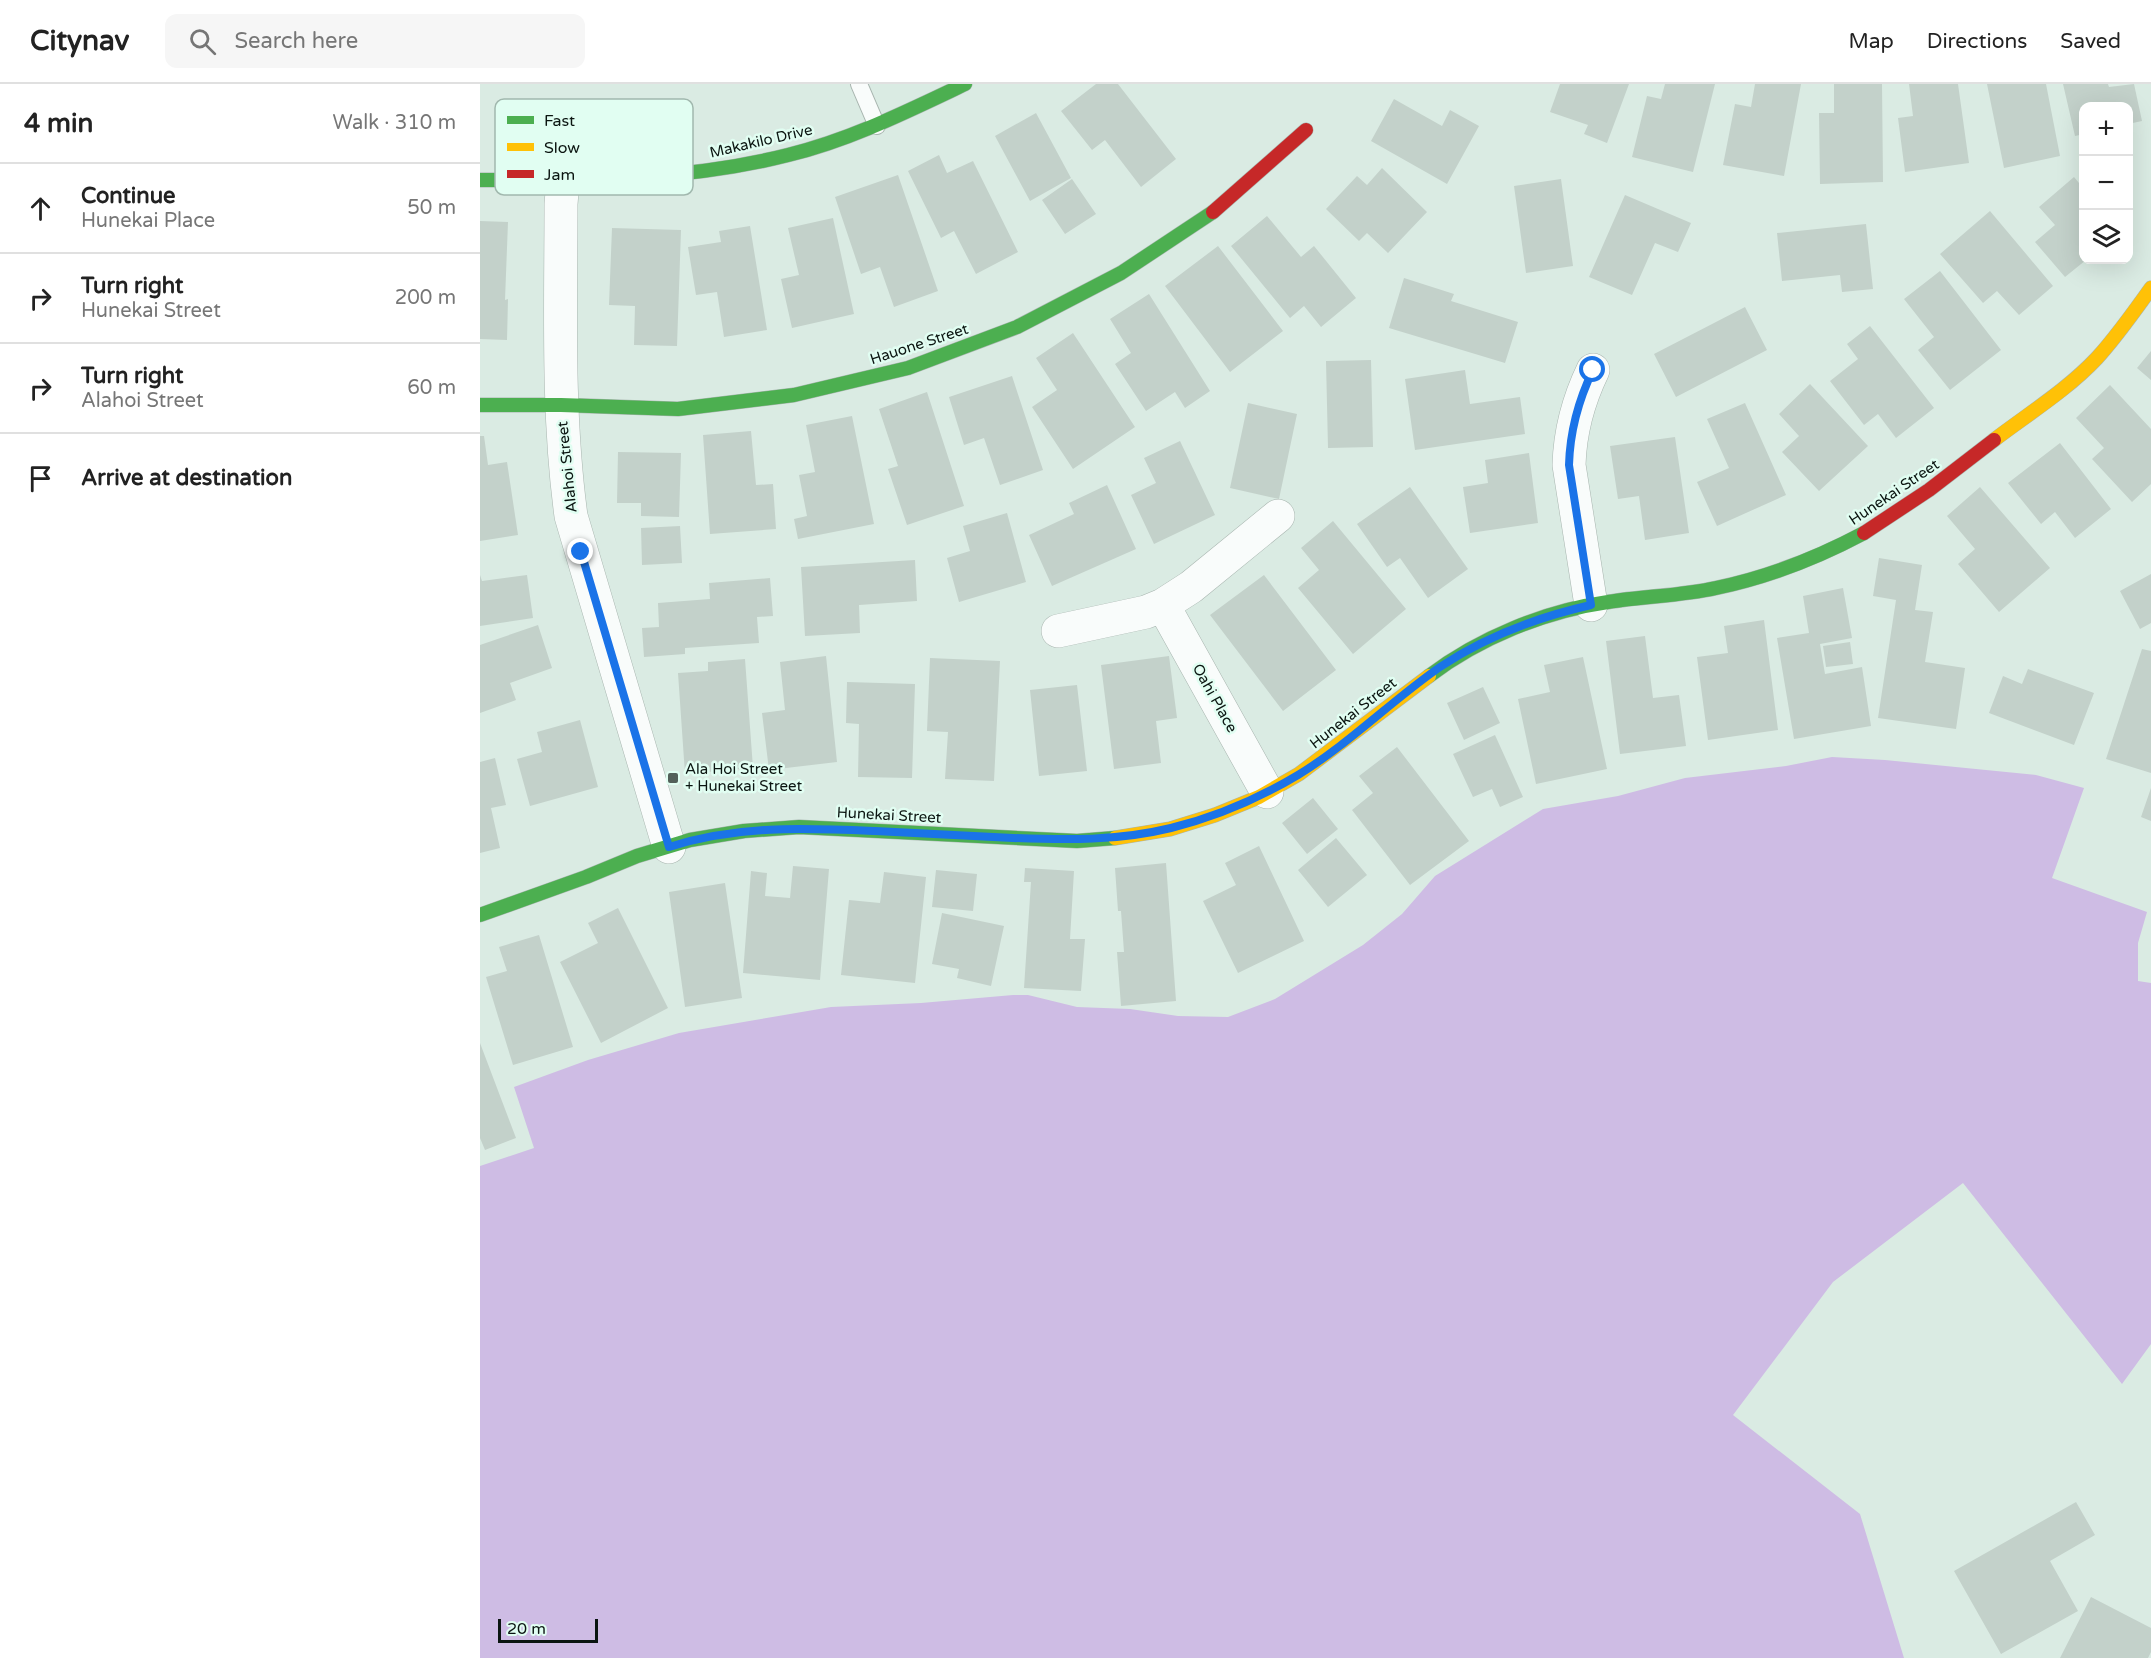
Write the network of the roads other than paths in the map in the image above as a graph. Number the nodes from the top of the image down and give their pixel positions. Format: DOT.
graph roads {
  1 [pos="860,84"];
  2 [pos="965,84"];
  3 [pos="877,126"];
  4 [pos="1306,130"];
  5 [pos="693,173"];
  6 [pos="562,195"];
  7 [pos="2151,288"];
  8 [pos="1593,370"];
  9 [pos="480,405"];
  10 [pos="561,405"];
  11 [pos="1278,516"];
  12 [pos="1163,605"];
  13 [pos="1591,605"];
  14 [pos="1058,631"];
  15 [pos="1267,792"];
  16 [pos="669,847"];
  17 [pos="480,915"];
  1 -- 3 [label="lane"];
  2 -- 3 [label="street, Makakilo Drive"];
  3 -- 5 [label="street, Makakilo Drive"];
  4 -- 10 [label="street, Hauone Street"];
  6 -- 10 [label="street, Alahoi Street"];
  7 -- 13 [label="street, Hunekai Street"];
  8 -- 13 [label="street"];
  9 -- 10 [label="street, Hauone Street"];
  10 -- 16 [label="street, Alahoi Street"];
  11 -- 12 [label="street"];
  12 -- 14 [label="street"];
  12 -- 15 [label="street, Oahi Place"];
  13 -- 15 [label="street, Hunekai Street"];
  15 -- 16 [label="street, Hunekai Street"];
  16 -- 17 [label="street, Hunekai Street"];
}
